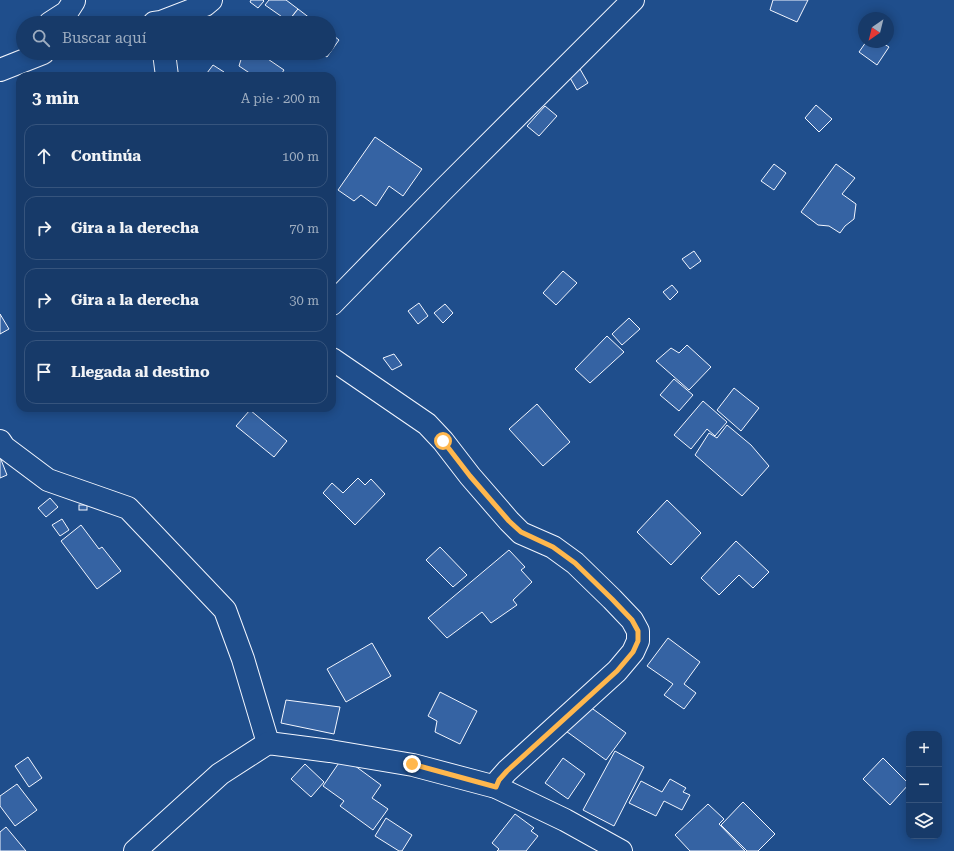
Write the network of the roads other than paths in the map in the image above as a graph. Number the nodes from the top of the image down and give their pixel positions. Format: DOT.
graph roads {
  1 [pos="211,0"];
  2 [pos="633,0"];
  3 [pos="74,2"];
  4 [pos="61,16"];
  5 [pos="176,16"];
  6 [pos="16,53"];
  7 [pos="26,60"];
  8 [pos="165,60"];
  9 [pos="6,68"];
  10 [pos="166,72"];
  11 [pos="336,300"];
  12 [pos="336,362"];
  13 [pos="0,441"];
  14 [pos="268,743"];
  15 [pos="496,787"];
  16 [pos="135,851"];
  17 [pos="621,851"];
  1 -- 5 [label="street"];
  2 -- 11 [label="street"];
  3 -- 4 [label="street"];
  6 -- 9 [label="street"];
  7 -- 9 [label="street"];
  8 -- 10 [label="street"];
  12 -- 15 [label="street"];
  13 -- 14 [label="street"];
  14 -- 15 [label="street"];
  14 -- 16 [label="street"];
  15 -- 17 [label="street"];
}
